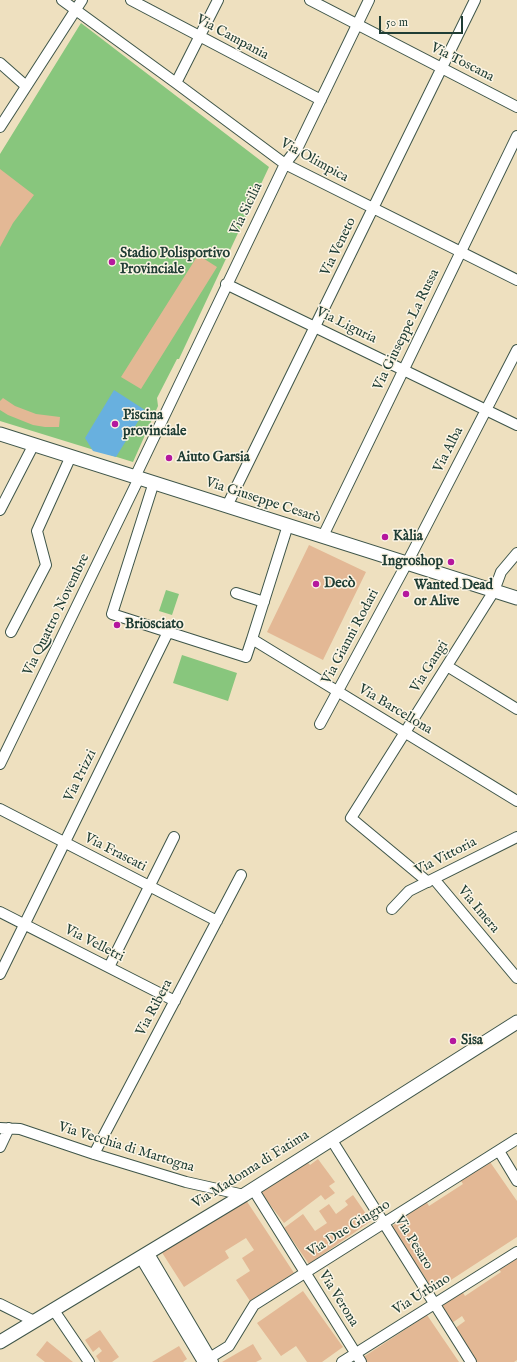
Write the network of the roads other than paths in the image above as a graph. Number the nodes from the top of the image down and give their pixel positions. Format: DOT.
graph roads {
  1 [pos="62,0"];
  2 [pos="82,0"];
  3 [pos="130,0"];
  4 [pos="218,0"];
  5 [pos="310,0"];
  6 [pos="369,0"];
  7 [pos="475,0"];
  8 [pos="75,9"];
  9 [pos="357,25"];
  10 [pos="200,37"];
  11 [pos="0,63"];
  12 [pos="442,69"];
  13 [pos="176,83"];
  14 [pos="26,86"];
  15 [pos="321,100"];
  16 [pos="517,107"];
  17 [pos="0,127"];
  18 [pos="517,136"];
  19 [pos="285,164"];
  20 [pos="373,208"];
  21 [pos="461,252"];
  22 [pos="517,280"];
  23 [pos="226,284"];
  24 [pos="315,327"];
  25 [pos="517,350"];
  26 [pos="404,370"];
  27 [pos="486,410"];
  28 [pos="517,425"];
  29 [pos="0,434"];
  30 [pos="34,444"];
  31 [pos="71,456"];
  32 [pos="137,477"];
  33 [pos="154,482"];
  34 [pos="227,506"];
  35 [pos="0,510"];
  36 [pos="288,525"];
  37 [pos="323,536"];
  38 [pos="517,552"];
  39 [pos="407,563"];
  40 [pos="494,591"];
  41 [pos="236,593"];
  42 [pos="517,598"];
  43 [pos="264,602"];
  44 [pos="11,632"];
  45 [pos="166,636"];
  46 [pos="255,641"];
  47 [pos="447,666"];
  48 [pos="338,692"];
  49 [pos="517,709"];
  50 [pos="320,724"];
  51 [pos="405,732"];
  52 [pos="0,764"];
  53 [pos="517,801"];
  54 [pos="0,810"];
  55 [pos="351,818"];
  56 [pos="174,837"];
  57 [pos="517,838"];
  58 [pos="64,842"];
  59 [pos="241,876"];
  60 [pos="431,880"];
  61 [pos="149,886"];
  62 [pos="392,909"];
  63 [pos="0,912"];
  64 [pos="217,921"];
  65 [pos="24,924"];
  66 [pos="109,967"];
  67 [pos="0,974"];
  68 [pos="517,978"];
  69 [pos="175,1001"];
  70 [pos="517,1022"];
  71 [pos="4,1128"];
  72 [pos="331,1139"];
  73 [pos="517,1139"];
  74 [pos="0,1147"];
  75 [pos="499,1151"];
  76 [pos="94,1154"];
  77 [pos="517,1181"];
  78 [pos="249,1192"];
  79 [pos="384,1223"];
  80 [pos="517,1252"];
  81 [pos="144,1254"];
  82 [pos="306,1273"];
  83 [pos="0,1304"];
  84 [pos="435,1304"];
  85 [pos="53,1309"];
  86 [pos="34,1321"];
  87 [pos="0,1342"];
  88 [pos="358,1358"];
  89 [pos="207,1361"];
  90 [pos="89,1362"];
  91 [pos="342,1362"];
  92 [pos="471,1362"];
  1 -- 8 [label="street, Via Olimpica"];
  2 -- 8 [label="street"];
  3 -- 10 [label="street, Via Campania"];
  4 -- 10 [label="street"];
  5 -- 9 [label="street, Via Toscana"];
  6 -- 9 [label="street, Via Sicilia"];
  7 -- 12 [label="street, Via Veneto"];
  8 -- 13 [label="street, Via Olimpica"];
  8 -- 14 [label="street"];
  9 -- 12 [label="street, Via Toscana"];
  9 -- 15 [label="street, Via Sicilia"];
  10 -- 13 [label="street"];
  10 -- 15 [label="street, Via Campania"];
  11 -- 14 [label="street"];
  12 -- 16 [label="street, Via Toscana"];
  12 -- 20 [label="street, Via Veneto"];
  13 -- 19 [label="street, Via Olimpica"];
  14 -- 17 [label="street"];
  15 -- 19 [label="street, Via Sicilia"];
  18 -- 21 [label="street, Via Giuseppe La Russa"];
  19 -- 20 [label="street, Via Olimpica"];
  19 -- 23 [label="street, Via Sicilia"];
  20 -- 21 [label="street, Via Olimpica"];
  20 -- 24 [label="street, Via Veneto"];
  21 -- 22 [label="street, Via Olimpica"];
  21 -- 26 [label="street, Via Giuseppe La Russa"];
  23 -- 24 [label="street, Via Liguria"];
  23 -- 32 [label="street, Via Sicilia"];
  24 -- 26 [label="street, Via Liguria"];
  24 -- 34 [label="street, Via Veneto"];
  25 -- 27 [label="street, Via Alba"];
  26 -- 27 [label="street, Via Liguria"];
  26 -- 37 [label="street, Via Giuseppe La Russa"];
  27 -- 28 [label="street, Via Liguria"];
  27 -- 39 [label="street, Via Alba"];
  29 -- 30 [label="street, Via Giuseppe Cesarò"];
  30 -- 31 [label="street, Via Giuseppe Cesarò"];
  30 -- 35 [label="street"];
  31 -- 32 [label="street, Via Giuseppe Cesarò"];
  31 -- 44 [label="street"];
  32 -- 33 [label="street, Via Giuseppe Cesarò"];
  32 -- 52 [label="street, Via Quattro Novembre"];
  33 -- 34 [label="street, Via Giuseppe Cesarò"];
  33 -- 45 [label="street"];
  34 -- 36 [label="street, Via Giuseppe Cesarò"];
  36 -- 37 [label="street, Via Giuseppe Cesarò"];
  36 -- 43 [label="street"];
  37 -- 39 [label="street, Via Giuseppe Cesarò"];
  38 -- 40 [label="street, Via Gangi"];
  39 -- 40 [label="street, Via Giuseppe Cesarò"];
  39 -- 48 [label="street, Via Gianni Rodari"];
  40 -- 42 [label="street, Via Giuseppe Cesarò"];
  40 -- 47 [label="street, Via Gangi"];
  41 -- 43 [label="street"];
  43 -- 46 [label="street"];
  45 -- 46 [label="street"];
  45 -- 58 [label="street, Via Prizzi"];
  46 -- 48 [label="street, Via Barcellona"];
  47 -- 49 [label="street"];
  47 -- 51 [label="street, Via Gangi"];
  48 -- 50 [label="street, Via Gianni Rodari"];
  48 -- 51 [label="street, Via Barcellona"];
  51 -- 53 [label="street, Via Barcellona"];
  51 -- 55 [label="street, Via Gangi"];
  54 -- 58 [label="street, Via Frascati"];
  55 -- 60 [label="street, Via Imera"];
  56 -- 61 [label="street"];
  57 -- 60 [label="street, Via Vittoria"];
  58 -- 61 [label="street, Via Frascati"];
  58 -- 65 [label="street, Via Prizzi"];
  59 -- 64 [label="street, Via Ribera"];
  60 -- 62 [label="street, Via Vittoria"];
  60 -- 68 [label="street, Via Imera"];
  61 -- 64 [label="street, Via Frascati"];
  61 -- 66 [label="street"];
  63 -- 65 [label="street, Via Velletri"];
  64 -- 69 [label="street, Via Ribera"];
  65 -- 66 [label="street, Via Velletri"];
  65 -- 67 [label="street, Via Prizzi"];
  66 -- 69 [label="street, Via Velletri"];
  69 -- 76 [label="street, Via Ribera"];
  70 -- 72 [label="street, Via Madonna di Fatima"];
  71 -- 74 [label="street"];
  71 -- 76 [label="street, Via Vecchia di Martogna"];
  72 -- 78 [label="street, Via Madonna di Fatima"];
  72 -- 79 [label="street, Via Pesaro"];
  73 -- 75 [label="street, Via Due Giugno"];
  75 -- 77 [label="street"];
  75 -- 79 [label="street, Via Due Giugno"];
  76 -- 78 [label="street, Via Vecchia di Martogna"];
  78 -- 81 [label="street, Via Madonna di Fatima"];
  78 -- 82 [label="street, Via Verona"];
  79 -- 82 [label="street, Via Due Giugno"];
  79 -- 84 [label="street, Via Pesaro"];
  80 -- 84 [label="street, Via Urbino"];
  81 -- 85 [label="street, Via Madonna di Fatima"];
  81 -- 89 [label="street"];
  82 -- 88 [label="street, Via Verona"];
  82 -- 89 [label="street, Via Due Giugno"];
  83 -- 86 [label="street"];
  84 -- 88 [label="street, Via Urbino"];
  84 -- 92 [label="street, Via Pesaro"];
  85 -- 86 [label="street, Via Madonna di Fatima"];
  85 -- 90 [label="street"];
  86 -- 87 [label="street, Via Madonna di Fatima"];
  88 -- 91 [label="street, Via Urbino"];
}
